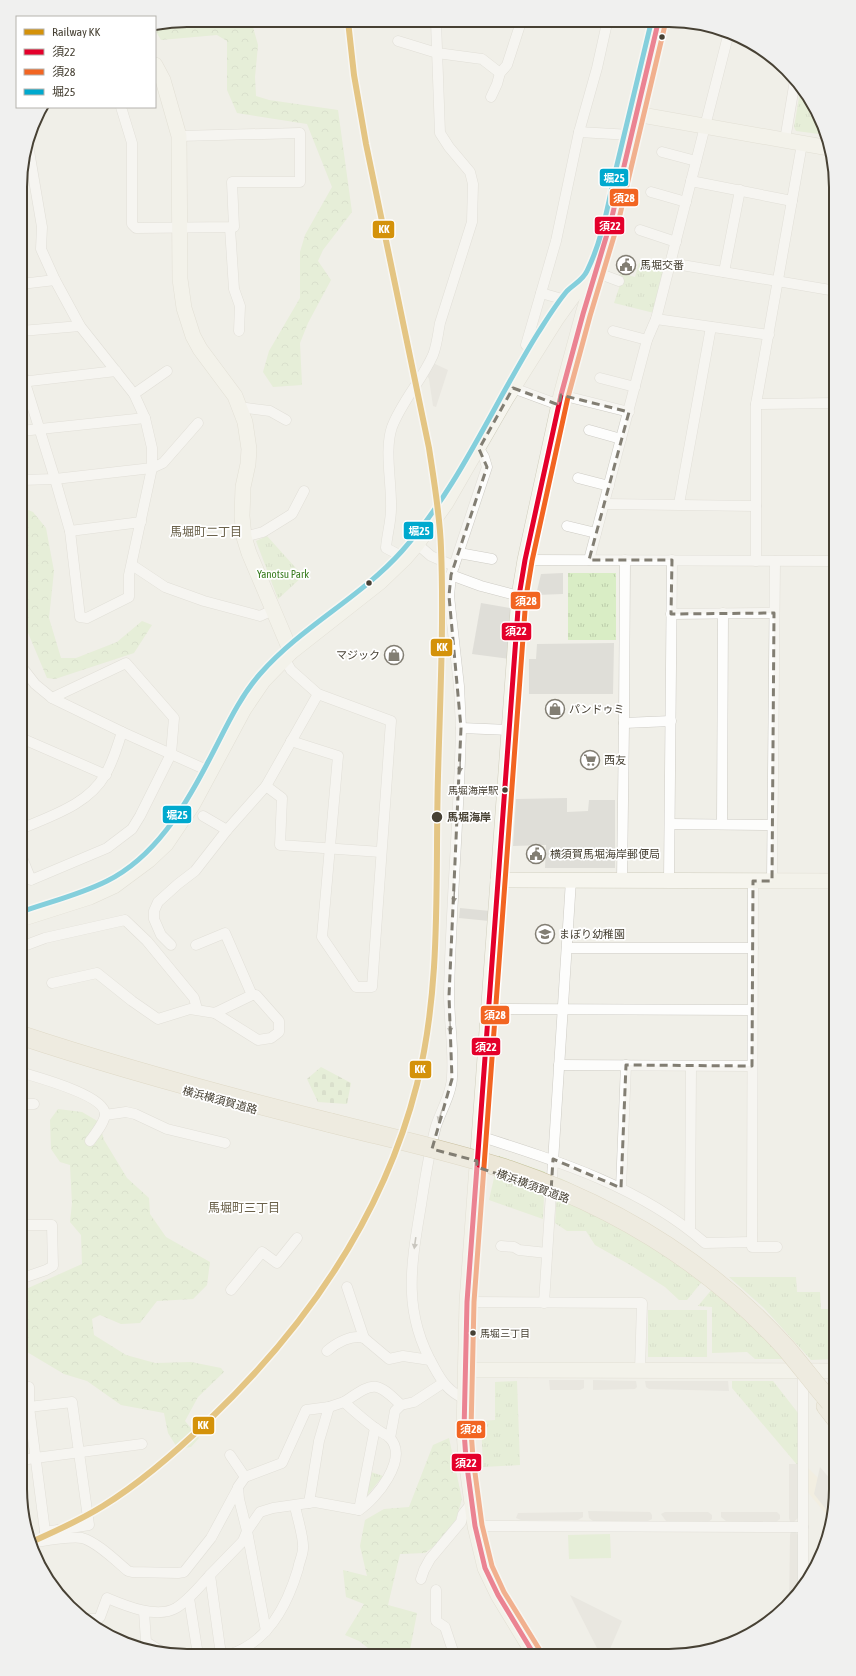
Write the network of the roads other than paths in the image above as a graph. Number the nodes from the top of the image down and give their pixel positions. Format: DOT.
graph roads {
  1 [pos="436,27"];
  2 [pos="519,27"];
  3 [pos="606,27"];
  4 [pos="657,27"];
  5 [pos="727,38"];
  6 [pos="398,41"];
  7 [pos="437,53"];
  8 [pos="156,69"];
  9 [pos="500,74"];
  10 [pos="159,81"];
  11 [pos="794,87"];
  12 [pos="491,97"];
  13 [pos="122,108"];
  14 [pos="636,114"];
  15 [pos="705,126"];
  16 [pos="579,132"];
  17 [pos="631,135"];
  18 [pos="179,136"];
  19 [pos="785,140"];
  20 [pos="802,144"];
  21 [pos="824,147"];
  22 [pos="662,152"];
  23 [pos="30,156"];
  24 [pos="696,161"];
  25 [pos="691,181"];
  26 [pos="740,190"];
  27 [pos="651,192"];
  28 [pos="792,201"];
  29 [pos="686,202"];
  30 [pos="180,228"];
  31 [pos="230,228"];
  32 [pos="640,230"];
  33 [pos="676,242"];
  34 [pos="670,262"];
  35 [pos="724,272"];
  36 [pos="594,275"];
  37 [pos="55,280"];
  38 [pos="619,281"];
  39 [pos="778,281"];
  40 [pos="27,283"];
  41 [pos="829,290"];
  42 [pos="541,293"];
  43 [pos="569,301"];
  44 [pos="656,319"];
  45 [pos="80,326"];
  46 [pos="711,327"];
  47 [pos="27,330"];
  48 [pos="239,331"];
  49 [pos="613,331"];
  50 [pos="769,335"];
  51 [pos="647,340"];
  52 [pos="535,351"];
  53 [pos="116,371"];
  54 [pos="167,371"];
  55 [pos="600,378"];
  56 [pos="27,382"];
  57 [pos="635,387"];
  58 [pos="513,388"];
  59 [pos="27,393"];
  60 [pos="134,394"];
  61 [pos="560,400"];
  62 [pos="829,403"];
  63 [pos="756,404"];
  64 [pos="239,407"];
  65 [pos="629,412"];
  66 [pos="145,418"];
  67 [pos="286,420"];
  68 [pos="198,423"];
  69 [pos="40,429"];
  70 [pos="27,430"];
  71 [pos="589,430"];
  72 [pos="621,439"];
  73 [pos="479,448"];
  74 [pos="152,468"];
  75 [pos="578,478"];
  76 [pos="55,479"];
  77 [pos="27,480"];
  78 [pos="609,486"];
  79 [pos="304,491"];
  80 [pos="604,504"];
  81 [pos="679,504"];
  82 [pos="756,506"];
  83 [pos="141,522"];
  84 [pos="567,526"];
  85 [pos="70,532"];
  86 [pos="596,533"];
  87 [pos="244,537"];
  88 [pos="417,544"];
  89 [pos="459,553"];
  90 [pos="405,558"];
  91 [pos="492,559"];
  92 [pos="525,560"];
  93 [pos="589,560"];
  94 [pos="625,560"];
  95 [pos="672,560"];
  96 [pos="756,561"];
  97 [pos="775,561"];
  98 [pos="829,561"];
  99 [pos="132,565"];
  100 [pos="453,571"];
  101 [pos="520,596"];
  102 [pos="273,610"];
  103 [pos="723,613"];
  104 [pos="774,613"];
  105 [pos="671,614"];
  106 [pos="287,655"];
  107 [pos="27,674"];
  108 [pos="318,694"];
  109 [pos="52,698"];
  110 [pos="671,721"];
  111 [pos="624,723"];
  112 [pos="461,728"];
  113 [pos="510,730"];
  114 [pos="122,732"];
  115 [pos="27,741"];
  116 [pos="291,741"];
  117 [pos="171,754"];
  118 [pos="211,772"];
  119 [pos="106,775"];
  120 [pos="266,786"];
  121 [pos="204,816"];
  122 [pos="670,824"];
  123 [pos="722,824"];
  124 [pos="772,825"];
  125 [pos="27,826"];
  126 [pos="226,830"];
  127 [pos="329,849"];
  128 [pos="381,852"];
  129 [pos="27,870"];
  130 [pos="498,880"];
  131 [pos="571,880"];
  132 [pos="622,880"];
  133 [pos="669,880"];
  134 [pos="753,881"];
  135 [pos="772,881"];
  136 [pos="829,881"];
  137 [pos="27,917"];
  138 [pos="158,928"];
  139 [pos="147,941"];
  140 [pos="27,945"];
  141 [pos="171,945"];
  142 [pos="196,945"];
  143 [pos="567,948"];
  144 [pos="752,948"];
  145 [pos="52,983"];
  146 [pos="252,995"];
  147 [pos="197,1009"];
  148 [pos="488,1009"];
  149 [pos="563,1010"];
  150 [pos="752,1010"];
  151 [pos="215,1013"];
  152 [pos="27,1037"];
  153 [pos="27,1043"];
  154 [pos="559,1065"];
  155 [pos="626,1065"];
  156 [pos="690,1066"];
  157 [pos="752,1066"];
  158 [pos="27,1074"];
  159 [pos="27,1104"];
  160 [pos="34,1104"];
  161 [pos="105,1115"];
  162 [pos="330,1126"];
  163 [pos="479,1136"];
  164 [pos="90,1141"];
  165 [pos="225,1143"];
  166 [pos="553,1159"];
  167 [pos="621,1188"];
  168 [pos="27,1225"];
  169 [pos="690,1230"];
  170 [pos="297,1238"];
  171 [pos="752,1242"];
  172 [pos="501,1246"];
  173 [pos="777,1247"];
  174 [pos="547,1253"];
  175 [pos="27,1277"];
  176 [pos="347,1287"];
  177 [pos="231,1290"];
  178 [pos="467,1302"];
  179 [pos="544,1303"];
  180 [pos="364,1338"];
  181 [pos="327,1351"];
  182 [pos="430,1360"];
  183 [pos="466,1370"];
  184 [pos="640,1370"];
  185 [pos="803,1371"];
  186 [pos="829,1371"];
  187 [pos="443,1383"];
  188 [pos="29,1387"];
  189 [pos="27,1395"];
  190 [pos="465,1399"];
  191 [pos="344,1402"];
  192 [pos="401,1405"];
  193 [pos="829,1406"];
  194 [pos="328,1407"];
  195 [pos="27,1408"];
  196 [pos="27,1420"];
  197 [pos="375,1428"];
  198 [pos="390,1438"];
  199 [pos="142,1444"];
  200 [pos="79,1452"];
  201 [pos="230,1455"];
  202 [pos="36,1458"];
  203 [pos="27,1459"];
  204 [pos="245,1477"];
  205 [pos="238,1487"];
  206 [pos="309,1503"];
  207 [pos="471,1504"];
  208 [pos="295,1506"];
  209 [pos="359,1510"];
  210 [pos="475,1526"];
  211 [pos="803,1527"];
  212 [pos="247,1531"];
  213 [pos="46,1536"];
  214 [pos="36,1540"];
  215 [pos="210,1575"];
  216 [pos="802,1578"];
  217 [pos="421,1579"];
  218 [pos="436,1590"];
  219 [pos="189,1598"];
  220 [pos="144,1611"];
  221 [pos="94,1619"];
  222 [pos="266,1631"];
  223 [pos="151,1645"];
  224 [pos="197,1649"];
  225 [pos="220,1649"];
  226 [pos="243,1649"];
  227 [pos="452,1649"];
  228 [pos="531,1649"];
  1 -- 7 [label="street"];
  2 -- 9 [label="street"];
  3 -- 16 [label="street"];
  4 -- 14 [label="main road"];
  5 -- 15 [label="street"];
  6 -- 7 [label="street"];
  7 -- 9 [label="street"];
  7 -- 90 [label="street"];
  8 -- 10 [label="main road"];
  9 -- 12 [label="street"];
  10 -- 18 [label="main road"];
  11 -- 19 [label="street"];
  13 -- 30 [label="street"];
  14 -- 15 [label="main road"];
  14 -- 17 [label="main road"];
  15 -- 19 [label="main road"];
  15 -- 24 [label="street"];
  16 -- 17 [label="street"];
  16 -- 42 [label="street"];
  17 -- 36 [label="main road"];
  18 -- 30 [label="main road"];
  18 -- 31 [label="street"];
  19 -- 20 [label="main road"];
  20 -- 21 [label="main road"];
  20 -- 28 [label="street"];
  22 -- 24 [label="street"];
  23 -- 37 [label="street"];
  24 -- 25 [label="street"];
  25 -- 26 [label="street"];
  25 -- 29 [label="street"];
  26 -- 28 [label="street"];
  26 -- 35 [label="street"];
  27 -- 29 [label="street"];
  28 -- 39 [label="street"];
  29 -- 33 [label="street"];
  30 -- 31 [label="street"];
  30 -- 64 [label="main road"];
  31 -- 48 [label="street"];
  32 -- 33 [label="street"];
  33 -- 34 [label="street"];
  34 -- 35 [label="street"];
  34 -- 44 [label="street"];
  35 -- 39 [label="street"];
  36 -- 38 [label="street"];
  36 -- 43 [label="main road"];
  36 -- 61 [label="main road"];
  37 -- 40 [label="street"];
  37 -- 45 [label="street"];
  39 -- 41 [label="street"];
  39 -- 50 [label="street"];
  42 -- 43 [label="street"];
  42 -- 52 [label="street"];
  43 -- 52 [label="main road"];
  44 -- 46 [label="street"];
  44 -- 51 [label="street"];
  45 -- 47 [label="street"];
  45 -- 53 [label="street"];
  46 -- 50 [label="street"];
  46 -- 81 [label="street"];
  49 -- 51 [label="street"];
  50 -- 63 [label="street"];
  51 -- 57 [label="street"];
  52 -- 58 [label="main road"];
  53 -- 56 [label="street"];
  53 -- 60 [label="street"];
  54 -- 60 [label="street"];
  55 -- 57 [label="street"];
  57 -- 65 [label="street"];
  58 -- 61 [label="street"];
  58 -- 73 [label="main road"];
  59 -- 69 [label="street"];
  60 -- 66 [label="street"];
  61 -- 65 [label="street"];
  61 -- 92 [label="main road"];
  62 -- 63 [label="street"];
  63 -- 82 [label="street"];
  64 -- 67 [label="street"];
  64 -- 87 [label="main road"];
  65 -- 72 [label="street"];
  66 -- 69 [label="street"];
  66 -- 74 [label="street"];
  68 -- 74 [label="street"];
  69 -- 70 [label="street"];
  69 -- 76 [label="street"];
  71 -- 72 [label="street"];
  72 -- 78 [label="street"];
  73 -- 88 [label="main road"];
  73 -- 89 [label="street"];
  74 -- 76 [label="street"];
  74 -- 83 [label="street"];
  75 -- 78 [label="street"];
  76 -- 77 [label="street"];
  76 -- 85 [label="street"];
  78 -- 80 [label="street"];
  79 -- 87 [label="street"];
  80 -- 81 [label="street"];
  80 -- 86 [label="street"];
  81 -- 82 [label="street"];
  82 -- 96 [label="street"];
  83 -- 85 [label="street"];
  83 -- 99 [label="street"];
  84 -- 86 [label="street"];
  85 -- 99 [label="street"];
  86 -- 93 [label="street"];
  87 -- 102 [label="main road"];
  88 -- 90 [label="main road"];
  88 -- 100 [label="street"];
  89 -- 91 [label="street"];
  89 -- 100 [label="street"];
  90 -- 106 [label="main road"];
  92 -- 93 [label="street"];
  92 -- 101 [label="main road"];
  93 -- 94 [label="street"];
  94 -- 95 [label="street"];
  94 -- 111 [label="street"];
  95 -- 96 [label="street"];
  95 -- 105 [label="street"];
  96 -- 97 [label="street"];
  97 -- 98 [label="street"];
  97 -- 104 [label="street"];
  99 -- 102 [label="street"];
  100 -- 101 [label="street"];
  100 -- 112 [label="street"];
  101 -- 113 [label="main road"];
  102 -- 106 [label="main road"];
  103 -- 104 [label="street"];
  103 -- 105 [label="street"];
  103 -- 123 [label="street"];
  104 -- 124 [label="street"];
  105 -- 110 [label="street"];
  106 -- 108 [label="street"];
  106 -- 118 [label="main road"];
  107 -- 109 [label="street"];
  108 -- 116 [label="street"];
  108 -- 128 [label="street"];
  109 -- 114 [label="street"];
  109 -- 117 [label="street"];
  110 -- 111 [label="street"];
  110 -- 122 [label="street"];
  111 -- 132 [label="street"];
  112 -- 113 [label="street"];
  112 -- 182 [label="street, one-way"];
  113 -- 130 [label="main road"];
  114 -- 117 [label="street"];
  114 -- 119 [label="street"];
  115 -- 119 [label="street"];
  116 -- 120 [label="street"];
  116 -- 127 [label="street"];
  117 -- 118 [label="street"];
  117 -- 129 [label="street"];
  118 -- 137 [label="main road"];
  119 -- 125 [label="street"];
  120 -- 126 [label="street"];
  120 -- 127 [label="street"];
  121 -- 126 [label="street"];
  122 -- 123 [label="street"];
  122 -- 133 [label="street"];
  123 -- 124 [label="street"];
  124 -- 135 [label="street"];
  126 -- 138 [label="street"];
  127 -- 128 [label="street"];
  127 -- 128 [label="street"];
  130 -- 131 [label="main road"];
  130 -- 148 [label="main road"];
  131 -- 132 [label="main road"];
  131 -- 143 [label="street"];
  132 -- 133 [label="main road"];
  133 -- 134 [label="main road"];
  134 -- 135 [label="main road"];
  134 -- 144 [label="street"];
  135 -- 136 [label="main road"];
  138 -- 139 [label="street"];
  138 -- 141 [label="street"];
  139 -- 140 [label="street"];
  139 -- 147 [label="street"];
  142 -- 146 [label="street"];
  143 -- 144 [label="street"];
  143 -- 149 [label="street"];
  144 -- 150 [label="street"];
  145 -- 147 [label="street"];
  146 -- 151 [label="street"];
  146 -- 151 [label="street"];
  147 -- 151 [label="street"];
  148 -- 149 [label="street"];
  148 -- 163 [label="main road"];
  149 -- 150 [label="street"];
  149 -- 154 [label="street"];
  150 -- 157 [label="street"];
  152 -- 162 [label="highway, 横浜横須賀道路"];
  153 -- 162 [label="highway, 横浜横須賀道路"];
  154 -- 155 [label="street"];
  154 -- 166 [label="street"];
  155 -- 156 [label="street"];
  155 -- 167 [label="street"];
  156 -- 157 [label="street"];
  156 -- 169 [label="street"];
  157 -- 171 [label="street"];
  158 -- 161 [label="street"];
  159 -- 160 [label="street"];
  161 -- 164 [label="street"];
  161 -- 165 [label="street"];
  162 -- 193 [label="highway, 横浜横須賀道路"];
  163 -- 166 [label="street"];
  163 -- 178 [label="main road"];
  166 -- 167 [label="street"];
  166 -- 174 [label="street"];
  167 -- 169 [label="street"];
  168 -- 175 [label="street"];
  169 -- 171 [label="street"];
  170 -- 177 [label="street"];
  171 -- 173 [label="street"];
  172 -- 174 [label="street"];
  174 -- 179 [label="street"];
  176 -- 180 [label="street"];
  178 -- 179 [label="street"];
  178 -- 183 [label="main road"];
  179 -- 184 [label="street"];
  180 -- 181 [label="street"];
  180 -- 182 [label="street"];
  182 -- 187 [label="street"];
  183 -- 184 [label="main road"];
  183 -- 190 [label="main road"];
  184 -- 185 [label="main road"];
  185 -- 186 [label="main road"];
  185 -- 211 [label="street"];
  187 -- 190 [label="street"];
  187 -- 192 [label="street"];
  188 -- 189 [label="street"];
  190 -- 207 [label="main road"];
  191 -- 192 [label="street"];
  191 -- 194 [label="street"];
  191 -- 197 [label="street"];
  192 -- 198 [label="street"];
  194 -- 204 [label="street"];
  194 -- 206 [label="street"];
  195 -- 200 [label="street"];
  196 -- 202 [label="street"];
  197 -- 198 [label="street"];
  197 -- 209 [label="street"];
  198 -- 209 [label="street"];
  199 -- 200 [label="street"];
  200 -- 202 [label="street"];
  200 -- 213 [label="street"];
  201 -- 204 [label="street"];
  202 -- 203 [label="street"];
  202 -- 213 [label="street"];
  204 -- 205 [label="street"];
  205 -- 212 [label="street"];
  205 -- 213 [label="street"];
  206 -- 208 [label="street"];
  206 -- 209 [label="street"];
  207 -- 210 [label="main road"];
  207 -- 217 [label="street"];
  208 -- 212 [label="street"];
  208 -- 222 [label="street"];
  210 -- 211 [label="street"];
  210 -- 228 [label="main road"];
  211 -- 216 [label="street"];
  212 -- 215 [label="street"];
  212 -- 222 [label="street"];
  213 -- 214 [label="street"];
  215 -- 219 [label="street"];
  215 -- 225 [label="street"];
  218 -- 227 [label="street"];
  219 -- 220 [label="street"];
  219 -- 224 [label="street"];
  220 -- 221 [label="street"];
  220 -- 223 [label="street"];
  222 -- 226 [label="street"];
}
